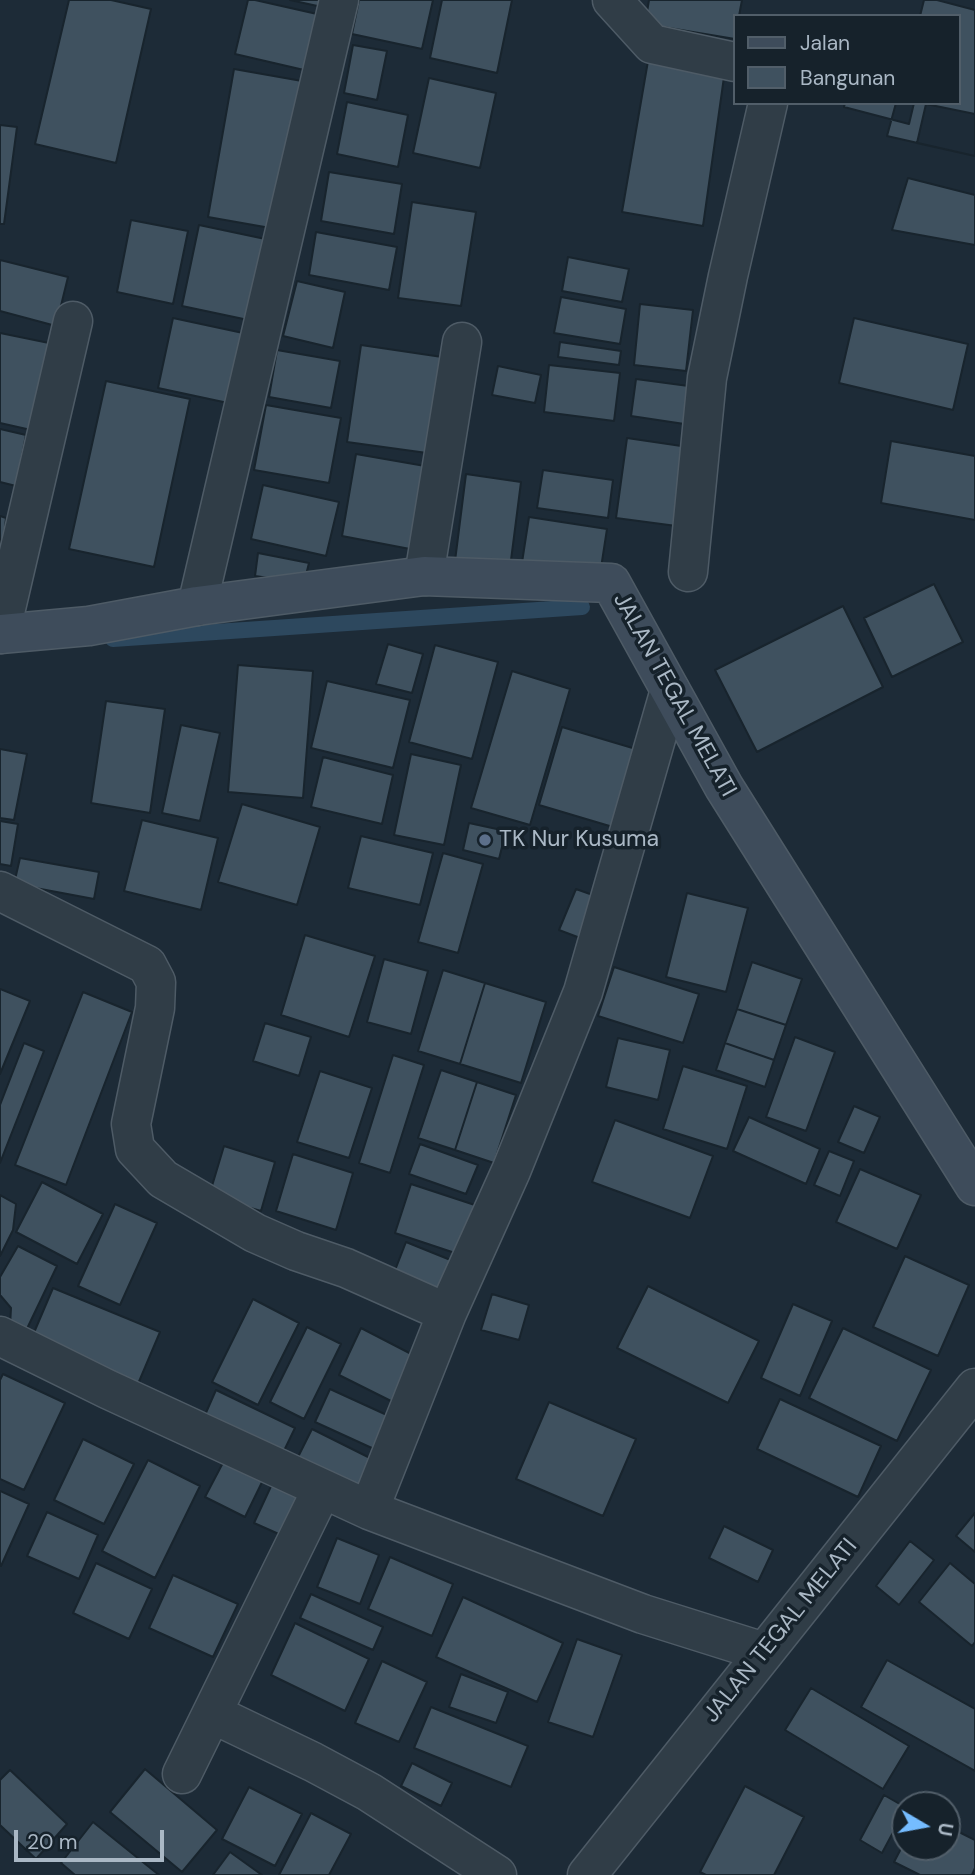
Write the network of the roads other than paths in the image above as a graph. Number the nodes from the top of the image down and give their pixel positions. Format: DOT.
graph roads {
  1 [pos="339,0"];
  2 [pos="612,0"];
  3 [pos="734,62"];
  4 [pos="768,105"];
  5 [pos="73,321"];
  6 [pos="462,342"];
  7 [pos="688,572"];
  8 [pos="424,576"];
  9 [pos="197,606"];
  10 [pos="0,634"];
  11 [pos="670,690"];
  12 [pos="0,891"];
  13 [pos="975,1186"];
  14 [pos="447,1313"];
  15 [pos="0,1336"];
  16 [pos="975,1388"];
  17 [pos="322,1489"];
  18 [pos="369,1510"];
  19 [pos="764,1652"];
  20 [pos="213,1714"];
  21 [pos="182,1774"];
  22 [pos="497,1875"];
  23 [pos="587,1875"];
  1 -- 9 [label="street"];
  2 -- 3 [label="street"];
  4 -- 7 [label="street"];
  5 -- 10 [label="street"];
  6 -- 8 [label="street"];
  8 -- 9 [label="street, JALAN TEGAL MELATI"];
  8 -- 11 [label="street, JALAN TEGAL MELATI"];
  9 -- 10 [label="street, JALAN TEGAL MELATI"];
  11 -- 13 [label="street, JALAN TEGAL MELATI"];
  11 -- 14 [label="street"];
  12 -- 14 [label="street"];
  14 -- 18 [label="street"];
  15 -- 17 [label="street"];
  16 -- 19 [label="street, JALAN TEGAL MELATI"];
  17 -- 18 [label="street"];
  17 -- 20 [label="street"];
  18 -- 19 [label="street"];
  19 -- 23 [label="street, JALAN TEGAL MELATI"];
  20 -- 21 [label="street"];
  20 -- 22 [label="street"];
}
